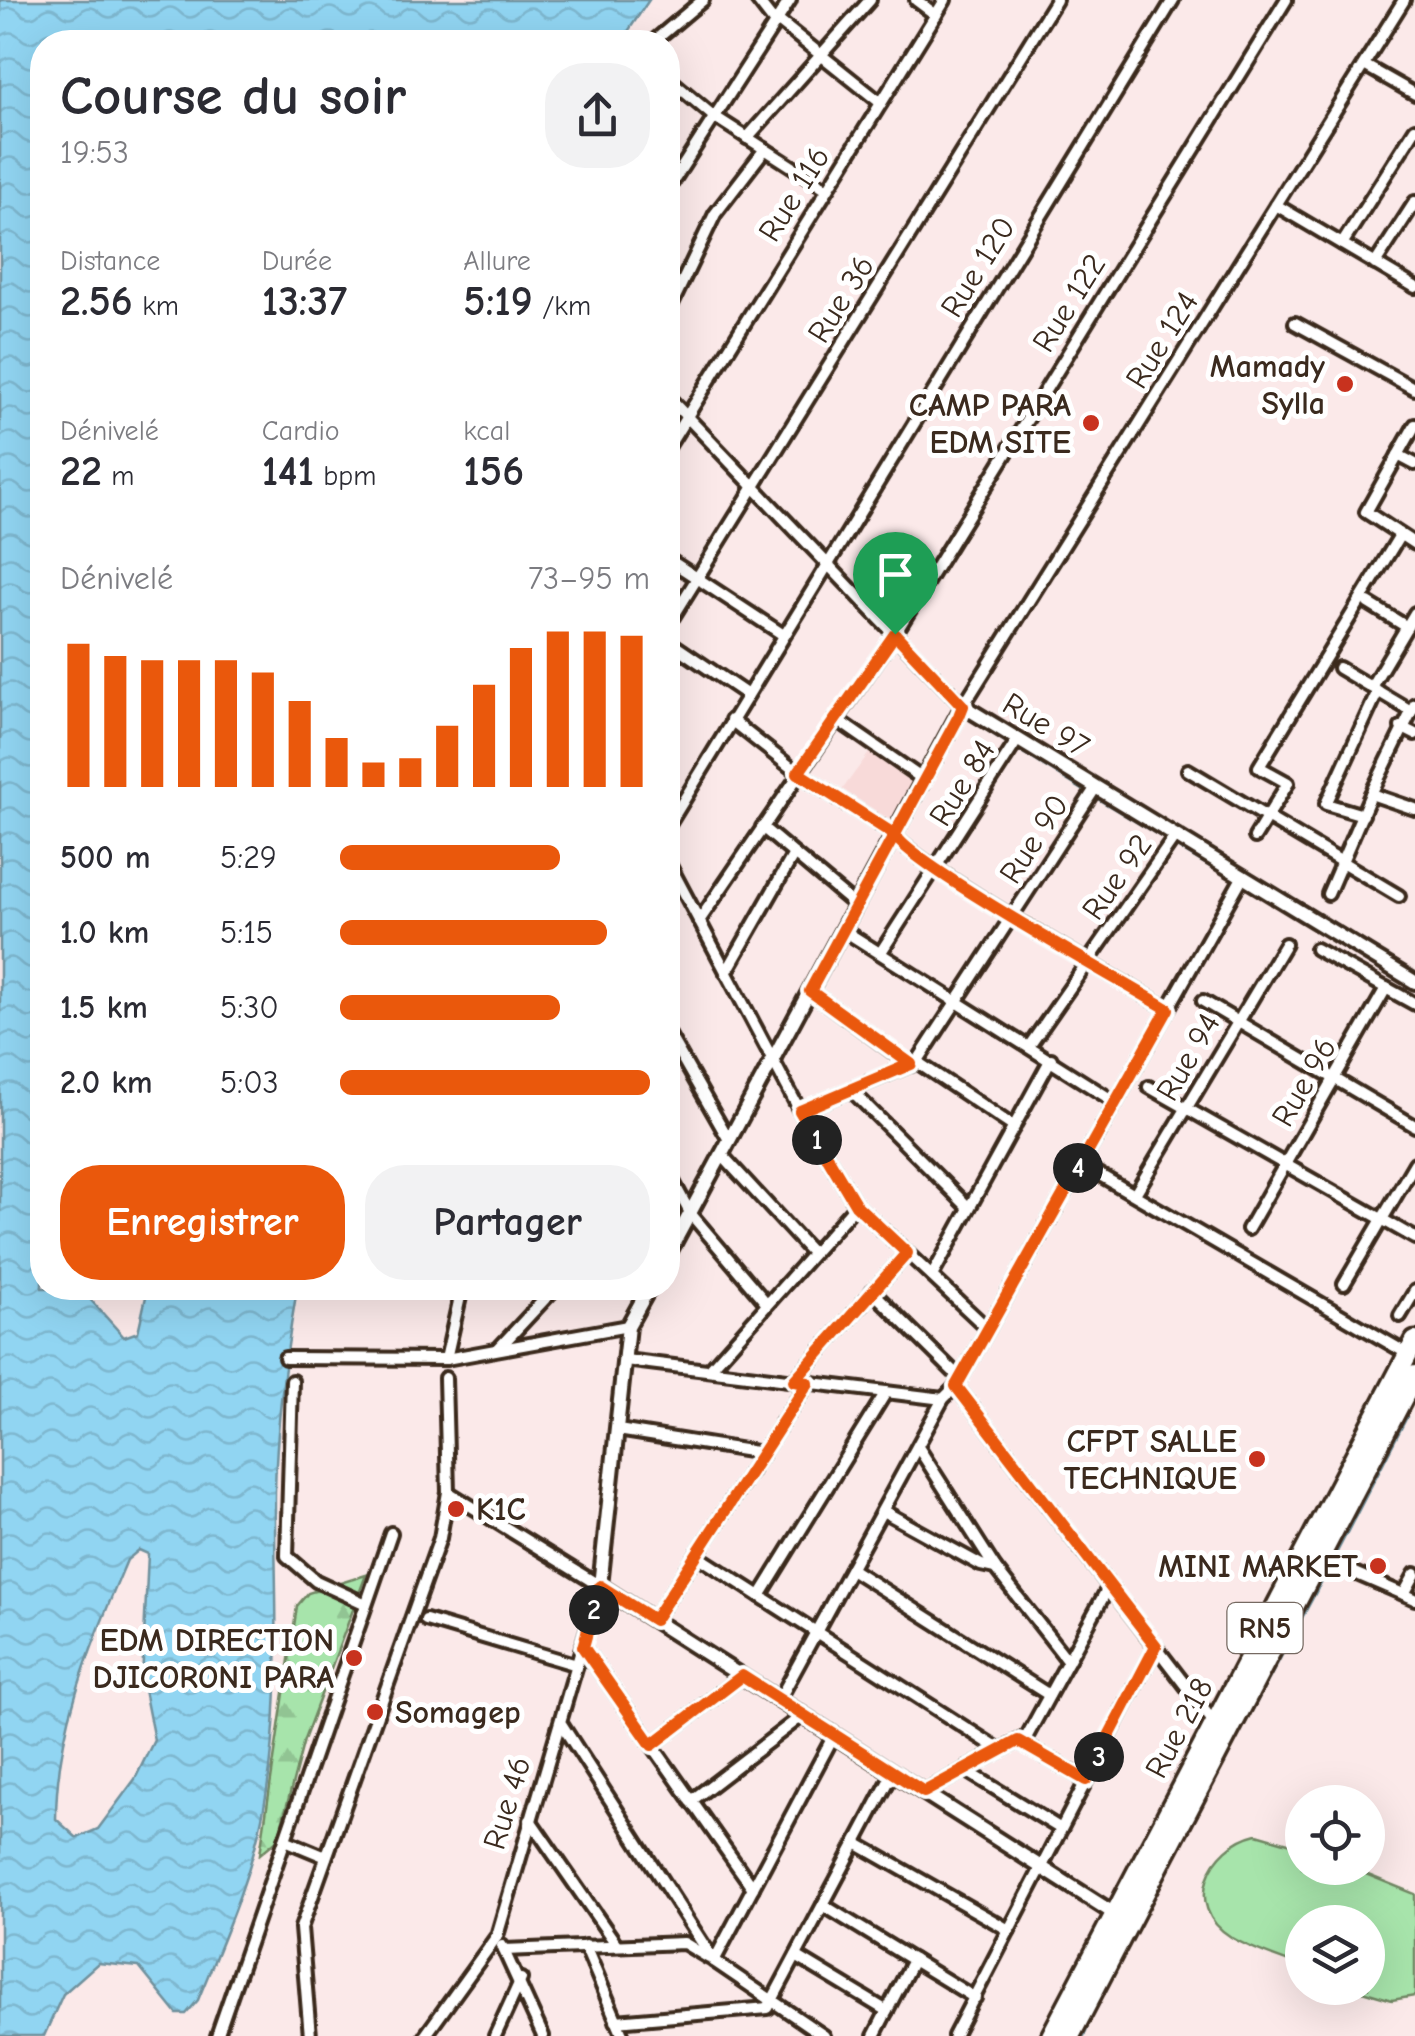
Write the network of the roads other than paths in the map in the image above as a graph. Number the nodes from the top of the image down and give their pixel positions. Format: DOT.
graph roads {
  1 [pos="702,0"];
  2 [pos="757,0"];
  3 [pos="790,0"];
  4 [pos="870,0"];
  5 [pos="916,0"];
  6 [pos="945,0"];
  7 [pos="1056,0"];
  8 [pos="1173,0"];
  9 [pos="1286,0"];
  10 [pos="1403,2"];
  11 [pos="1415,11"];
  12 [pos="936,15"];
  13 [pos="775,20"];
  14 [pos="667,30"];
  15 [pos="821,55"];
  16 [pos="1364,65"];
  17 [pos="680,88"];
  18 [pos="1415,94"];
  19 [pos="881,103"];
  20 [pos="712,115"];
  21 [pos="1415,129"];
  22 [pos="747,138"];
  23 [pos="764,149"];
  24 [pos="680,169"];
  25 [pos="827,189"];
  26 [pos="1415,202"];
  27 [pos="1276,205"];
  28 [pos="1342,244"];
  29 [pos="1375,264"];
  30 [pos="680,287"];
  31 [pos="1415,287"];
  32 [pos="1295,322"];
  33 [pos="1415,389"];
  34 [pos="680,409"];
  35 [pos="686,415"];
  36 [pos="680,425"];
  37 [pos="1415,425"];
  38 [pos="1398,454"];
  39 [pos="1415,464"];
  40 [pos="754,486"];
  41 [pos="1415,525"];
  42 [pos="1407,539"];
  43 [pos="826,561"];
  44 [pos="680,567"];
  45 [pos="697,578"];
  46 [pos="1368,603"];
  47 [pos="680,606"];
  48 [pos="1415,613"];
  49 [pos="1406,627"];
  50 [pos="782,634"];
  51 [pos="895,634"];
  52 [pos="680,649"];
  53 [pos="1339,668"];
  54 [pos="1374,689"];
  55 [pos="746,694"];
  56 [pos="963,706"];
  57 [pos="1413,707"];
  58 [pos="836,719"];
  59 [pos="731,720"];
  60 [pos="1401,727"];
  61 [pos="1415,734"];
  62 [pos="1018,739"];
  63 [pos="1188,770"];
  64 [pos="798,773"];
  65 [pos="924,780"];
  66 [pos="1093,793"];
  67 [pos="1371,794"];
  68 [pos="680,806"];
  69 [pos="1415,810"];
  70 [pos="1364,815"];
  71 [pos="1268,817"];
  72 [pos="762,827"];
  73 [pos="895,835"];
  74 [pos="1255,837"];
  75 [pos="1172,841"];
  76 [pos="794,854"];
  77 [pos="1342,865"];
  78 [pos="938,868"];
  79 [pos="1243,876"];
  80 [pos="680,885"];
  81 [pos="1328,894"];
  82 [pos="1399,896"];
  83 [pos="856,906"];
  84 [pos="1013,916"];
  85 [pos="699,921"];
  86 [pos="843,930"];
  87 [pos="1285,944"];
  88 [pos="1316,949"];
  89 [pos="882,952"];
  90 [pos="1089,960"];
  91 [pos="726,973"];
  92 [pos="1415,982"];
  93 [pos="1386,988"];
  94 [pos="810,991"];
  95 [pos="958,1000"];
  96 [pos="1203,1001"];
  97 [pos="1415,1004"];
  98 [pos="1168,1009"];
  99 [pos="1238,1022"];
  100 [pos="1030,1045"];
  101 [pos="680,1054"];
  102 [pos="1051,1059"];
  103 [pos="773,1062"];
  104 [pos="914,1063"];
  105 [pos="1336,1078"];
  106 [pos="1149,1087"];
  107 [pos="851,1090"];
  108 [pos="1115,1102"];
  109 [pos="1188,1109"];
  110 [pos="800,1111"];
  111 [pos="1415,1126"];
  112 [pos="1014,1127"];
  113 [pos="729,1140"];
  114 [pos="721,1154"];
  115 [pos="1415,1163"];
  116 [pos="1081,1164"];
  117 [pos="1286,1165"];
  118 [pos="680,1194"];
  119 [pos="1135,1194"];
  120 [pos="856,1205"];
  121 [pos="969,1208"];
  122 [pos="690,1213"];
  123 [pos="1382,1219"];
  124 [pos="1248,1229"];
  125 [pos="680,1232"];
  126 [pos="1415,1238"];
  127 [pos="812,1253"];
  128 [pos="907,1253"];
  129 [pos="932,1276"];
  130 [pos="1344,1284"];
  131 [pos="872,1291"];
  132 [pos="1415,1291"];
  133 [pos="459,1300"];
  134 [pos="544,1300"];
  135 [pos="642,1300"];
  136 [pos="767,1304"];
  137 [pos="1400,1316"];
  138 [pos="628,1326"];
  139 [pos="988,1329"];
  140 [pos="1412,1347"];
  141 [pos="498,1350"];
  142 [pos="285,1358"];
  143 [pos="446,1359"];
  144 [pos="625,1360"];
  145 [pos="709,1370"];
  146 [pos="1414,1377"];
  147 [pos="445,1378"];
  148 [pos="292,1381"];
  149 [pos="794,1381"];
  150 [pos="958,1382"];
  151 [pos="808,1383"];
  152 [pos="886,1392"];
  153 [pos="944,1400"];
  154 [pos="618,1430"];
  155 [pos="918,1447"];
  156 [pos="762,1453"];
  157 [pos="448,1492"];
  158 [pos="883,1511"];
  159 [pos="390,1533"];
  160 [pos="1311,1553"];
  161 [pos="696,1556"];
  162 [pos="994,1568"];
  163 [pos="851,1570"];
  164 [pos="1415,1574"];
  165 [pos="600,1586"];
  166 [pos="1109,1586"];
  167 [pos="760,1596"];
  168 [pos="1410,1596"];
  169 [pos="366,1604"];
  170 [pos="426,1620"];
  171 [pos="654,1620"];
  172 [pos="816,1632"];
  173 [pos="1156,1646"];
  174 [pos="583,1647"];
  175 [pos="1068,1660"];
  176 [pos="577,1665"];
  177 [pos="742,1676"];
  178 [pos="1049,1696"];
  179 [pos="779,1700"];
  180 [pos="803,1716"];
  181 [pos="562,1724"];
  182 [pos="1216,1724"];
  183 [pos="834,1735"];
  184 [pos="1018,1741"];
  185 [pos="652,1745"];
  186 [pos="1000,1750"];
  187 [pos="965,1770"];
  188 [pos="893,1773"];
  189 [pos="1086,1780"];
  190 [pos="924,1792"];
  191 [pos="691,1801"];
  192 [pos="530,1820"];
  193 [pos="1061,1829"];
  194 [pos="285,1840"];
  195 [pos="856,1843"];
  196 [pos="326,1858"];
  197 [pos="1042,1868"];
  198 [pos="753,1888"];
  199 [pos="823,1904"];
  200 [pos="1122,1919"];
  201 [pos="1009,1930"];
  202 [pos="497,1936"];
  203 [pos="616,1944"];
  204 [pos="585,1946"];
  205 [pos="504,1950"];
  206 [pos="796,1956"];
  207 [pos="913,1960"];
  208 [pos="714,1961"];
  209 [pos="521,1979"];
  210 [pos="974,1998"];
  211 [pos="772,2001"];
  212 [pos="887,2010"];
  213 [pos="616,2021"];
  214 [pos="217,2036"];
  215 [pos="310,2036"];
  216 [pos="425,2036"];
  217 [pos="495,2036"];
  218 [pos="543,2036"];
  219 [pos="623,2036"];
  220 [pos="824,2036"];
  221 [pos="874,2036"];
  222 [pos="954,2036"];
  223 [pos="1051,2036"];
  224 [pos="1070,2036"];
  1 -- 14 [label="street"];
  2 -- 13 [label="street"];
  3 -- 13 [label="street"];
  4 -- 15 [label="street"];
  5 -- 12 [label="street"];
  6 -- 12 [label="street, Rue 116"];
  7 -- 40 [label="street, Rue 36"];
  8 -- 43 [label="street, Rue 120"];
  9 -- 51 [label="street, Rue 122"];
  10 -- 11 [label="street"];
  10 -- 16 [label="street, Rue 124"];
  12 -- 19 [label="street, Rue 116"];
  13 -- 15 [label="street"];
  13 -- 20 [label="street"];
  15 -- 19 [label="street"];
  15 -- 22 [label="street"];
  16 -- 18 [label="street"];
  16 -- 27 [label="street, Rue 124"];
  17 -- 20 [label="street"];
  19 -- 25 [label="street, Rue 116"];
  20 -- 22 [label="street"];
  20 -- 24 [label="street"];
  21 -- 28 [label="street"];
  22 -- 23 [label="street"];
  23 -- 25 [label="street"];
  23 -- 30 [label="street"];
  25 -- 35 [label="street, Rue 116"];
  26 -- 29 [label="street"];
  27 -- 28 [label="street"];
  27 -- 56 [label="street, Rue 124"];
  28 -- 29 [label="street"];
  29 -- 31 [label="street"];
  32 -- 33 [label="street"];
  34 -- 35 [label="street, Rue 97"];
  35 -- 36 [label="street, Rue 116"];
  35 -- 40 [label="street, Rue 97"];
  37 -- 38 [label="street"];
  38 -- 39 [label="street"];
  38 -- 42 [label="street"];
  40 -- 43 [label="street, Rue 97"];
  40 -- 45 [label="street, Rue 36"];
  41 -- 42 [label="street"];
  42 -- 71 [label="street"];
  43 -- 50 [label="street, Rue 120"];
  43 -- 51 [label="street, Rue 97"];
  44 -- 45 [label="street"];
  45 -- 47 [label="street, Rue 36"];
  45 -- 50 [label="street"];
  46 -- 49 [label="street"];
  48 -- 49 [label="street"];
  49 -- 54 [label="street"];
  50 -- 55 [label="street, Rue 120"];
  51 -- 56 [label="street, Rue 97"];
  51 -- 58 [label="street, Rue 122"];
  52 -- 55 [label="street"];
  53 -- 54 [label="street"];
  54 -- 57 [label="street"];
  54 -- 70 [label="street"];
  55 -- 59 [label="street, Rue 120"];
  56 -- 62 [label="street, Rue 97"];
  56 -- 65 [label="street"];
  57 -- 60 [label="street"];
  58 -- 64 [label="street, Rue 122"];
  58 -- 65 [label="street"];
  59 -- 64 [label="street"];
  59 -- 68 [label="street, Rue 120"];
  60 -- 61 [label="street"];
  60 -- 67 [label="street"];
  62 -- 66 [label="street, Rue 97"];
  62 -- 78 [label="street, Rue 84"];
  63 -- 71 [label="street"];
  64 -- 72 [label="street, Rue 122"];
  64 -- 73 [label="street"];
  65 -- 73 [label="street"];
  66 -- 75 [label="street, Rue 97"];
  66 -- 84 [label="street, Rue 90"];
  67 -- 69 [label="street"];
  67 -- 70 [label="street"];
  70 -- 77 [label="street"];
  71 -- 74 [label="street"];
  71 -- 77 [label="street"];
  72 -- 76 [label="street"];
  72 -- 85 [label="street, Rue 122"];
  73 -- 78 [label="street"];
  73 -- 83 [label="street"];
  75 -- 79 [label="street, Rue 97"];
  75 -- 90 [label="street, Rue 92"];
  76 -- 83 [label="street"];
  76 -- 91 [label="street"];
  77 -- 81 [label="street"];
  77 -- 82 [label="street"];
  78 -- 84 [label="street"];
  78 -- 89 [label="street, Rue 84"];
  79 -- 92 [label="street, Rue 97"];
  79 -- 98 [label="street"];
  80 -- 85 [label="street"];
  83 -- 86 [label="street"];
  84 -- 90 [label="street"];
  84 -- 95 [label="street, Rue 90"];
  85 -- 91 [label="street"];
  86 -- 89 [label="street"];
  86 -- 94 [label="street"];
  87 -- 99 [label="street, Rue 94"];
  88 -- 93 [label="street"];
  89 -- 95 [label="street"];
  90 -- 98 [label="street"];
  90 -- 100 [label="street, Rue 92"];
  91 -- 103 [label="street"];
  93 -- 97 [label="street"];
  93 -- 105 [label="street, Rue 96"];
  94 -- 103 [label="street"];
  94 -- 104 [label="street"];
  95 -- 100 [label="street"];
  95 -- 104 [label="street, Rue 90"];
  96 -- 99 [label="street"];
  98 -- 108 [label="street"];
  99 -- 105 [label="street"];
  99 -- 109 [label="street, Rue 94"];
  100 -- 102 [label="street"];
  101 -- 113 [label="street"];
  102 -- 108 [label="street"];
  102 -- 112 [label="street"];
  103 -- 110 [label="street"];
  103 -- 113 [label="street"];
  104 -- 107 [label="street"];
  104 -- 112 [label="street"];
  105 -- 111 [label="street"];
  105 -- 117 [label="street, Rue 96"];
  106 -- 109 [label="street"];
  107 -- 110 [label="street"];
  107 -- 121 [label="street"];
  108 -- 116 [label="street"];
  109 -- 117 [label="street"];
  109 -- 119 [label="street, Rue 94"];
  110 -- 120 [label="street"];
  112 -- 121 [label="street"];
  113 -- 114 [label="street"];
  114 -- 122 [label="street"];
  114 -- 127 [label="street"];
  115 -- 123 [label="street"];
  116 -- 119 [label="street"];
  116 -- 139 [label="street"];
  117 -- 123 [label="street"];
  117 -- 124 [label="street, Rue 96"];
  118 -- 122 [label="street"];
  119 -- 140 [label="street"];
  120 -- 127 [label="street"];
  120 -- 128 [label="street"];
  121 -- 129 [label="street"];
  122 -- 125 [label="street"];
  122 -- 136 [label="street"];
  123 -- 126 [label="street"];
  123 -- 130 [label="street"];
  127 -- 136 [label="street"];
  128 -- 129 [label="street"];
  128 -- 131 [label="street"];
  129 -- 139 [label="street"];
  131 -- 149 [label="street"];
  131 -- 150 [label="street"];
  132 -- 137 [label="street"];
  133 -- 143 [label="street"];
  134 -- 141 [label="street"];
  135 -- 138 [label="street, Rue 46"];
  136 -- 145 [label="street"];
  138 -- 141 [label="street"];
  138 -- 144 [label="street, Rue 46"];
  139 -- 150 [label="street"];
  140 -- 160 [label="highway, Rue 218 / RN5"];
  141 -- 143 [label="street"];
  142 -- 143 [label="street"];
  144 -- 145 [label="street"];
  144 -- 154 [label="street, Rue 46"];
  145 -- 149 [label="street"];
  146 -- 160 [label="highway, Rue 218 / RN5"];
  147 -- 157 [label="street"];
  148 -- 169 [label="street"];
  149 -- 151 [label="street"];
  150 -- 153 [label="street"];
  150 -- 166 [label="street"];
  151 -- 152 [label="street"];
  151 -- 156 [label="street"];
  152 -- 153 [label="street"];
  152 -- 167 [label="street"];
  153 -- 155 [label="street"];
  154 -- 156 [label="street"];
  154 -- 165 [label="street, Rue 46"];
  155 -- 158 [label="street"];
  155 -- 162 [label="street"];
  156 -- 161 [label="street"];
  157 -- 165 [label="street"];
  157 -- 196 [label="street"];
  158 -- 162 [label="street"];
  158 -- 163 [label="street"];
  159 -- 169 [label="street"];
  160 -- 168 [label="street"];
  160 -- 182 [label="highway, Rue 218 / RN5"];
  160 -- 200 [label="highway, Rue 218 / RN5"];
  161 -- 167 [label="street"];
  161 -- 171 [label="street"];
  162 -- 175 [label="street"];
  163 -- 172 [label="street"];
  163 -- 178 [label="street"];
  164 -- 168 [label="street"];
  165 -- 171 [label="street"];
  165 -- 174 [label="street, Rue 46"];
  166 -- 173 [label="street"];
  166 -- 175 [label="street"];
  167 -- 172 [label="street"];
  169 -- 194 [label="street"];
  170 -- 176 [label="street"];
  171 -- 177 [label="street"];
  172 -- 179 [label="street"];
  172 -- 186 [label="street"];
  173 -- 182 [label="street"];
  173 -- 189 [label="street"];
  174 -- 176 [label="street, Rue 46"];
  174 -- 185 [label="street"];
  175 -- 178 [label="street"];
  176 -- 181 [label="street, Rue 46"];
  177 -- 179 [label="street"];
  177 -- 185 [label="street"];
  178 -- 184 [label="street"];
  179 -- 180 [label="street"];
  180 -- 183 [label="street"];
  180 -- 191 [label="street"];
  181 -- 192 [label="street, Rue 46"];
  181 -- 208 [label="street"];
  182 -- 200 [label="highway, Rue 218 / RN5"];
  183 -- 188 [label="street"];
  183 -- 198 [label="street"];
  184 -- 186 [label="street"];
  184 -- 189 [label="street"];
  185 -- 191 [label="street"];
  186 -- 187 [label="street"];
  187 -- 190 [label="street"];
  187 -- 193 [label="street"];
  188 -- 190 [label="street"];
  188 -- 195 [label="street"];
  189 -- 193 [label="street"];
  190 -- 197 [label="street"];
  191 -- 198 [label="street"];
  192 -- 202 [label="street, Rue 46"];
  192 -- 203 [label="street"];
  193 -- 197 [label="street"];
  194 -- 196 [label="street"];
  194 -- 214 [label="street"];
  195 -- 199 [label="street"];
  195 -- 201 [label="street"];
  196 -- 215 [label="street"];
  197 -- 200 [label="street"];
  197 -- 201 [label="street"];
  198 -- 208 [label="street"];
  199 -- 206 [label="street"];
  199 -- 207 [label="street"];
  200 -- 223 [label="highway, Rue 218 / RN5"];
  200 -- 224 [label="highway, RN5"];
  201 -- 210 [label="street"];
  202 -- 205 [label="street"];
  202 -- 216 [label="street, Rue 46"];
  203 -- 204 [label="street"];
  203 -- 208 [label="street"];
  204 -- 205 [label="street"];
  204 -- 213 [label="street"];
  205 -- 209 [label="street"];
  206 -- 211 [label="street"];
  206 -- 212 [label="street"];
  207 -- 210 [label="street"];
  207 -- 212 [label="street"];
  208 -- 211 [label="street"];
  209 -- 217 [label="street"];
  209 -- 218 [label="street"];
  210 -- 222 [label="street"];
  211 -- 213 [label="street"];
  211 -- 220 [label="street"];
  212 -- 221 [label="street"];
  213 -- 219 [label="street"];
}
